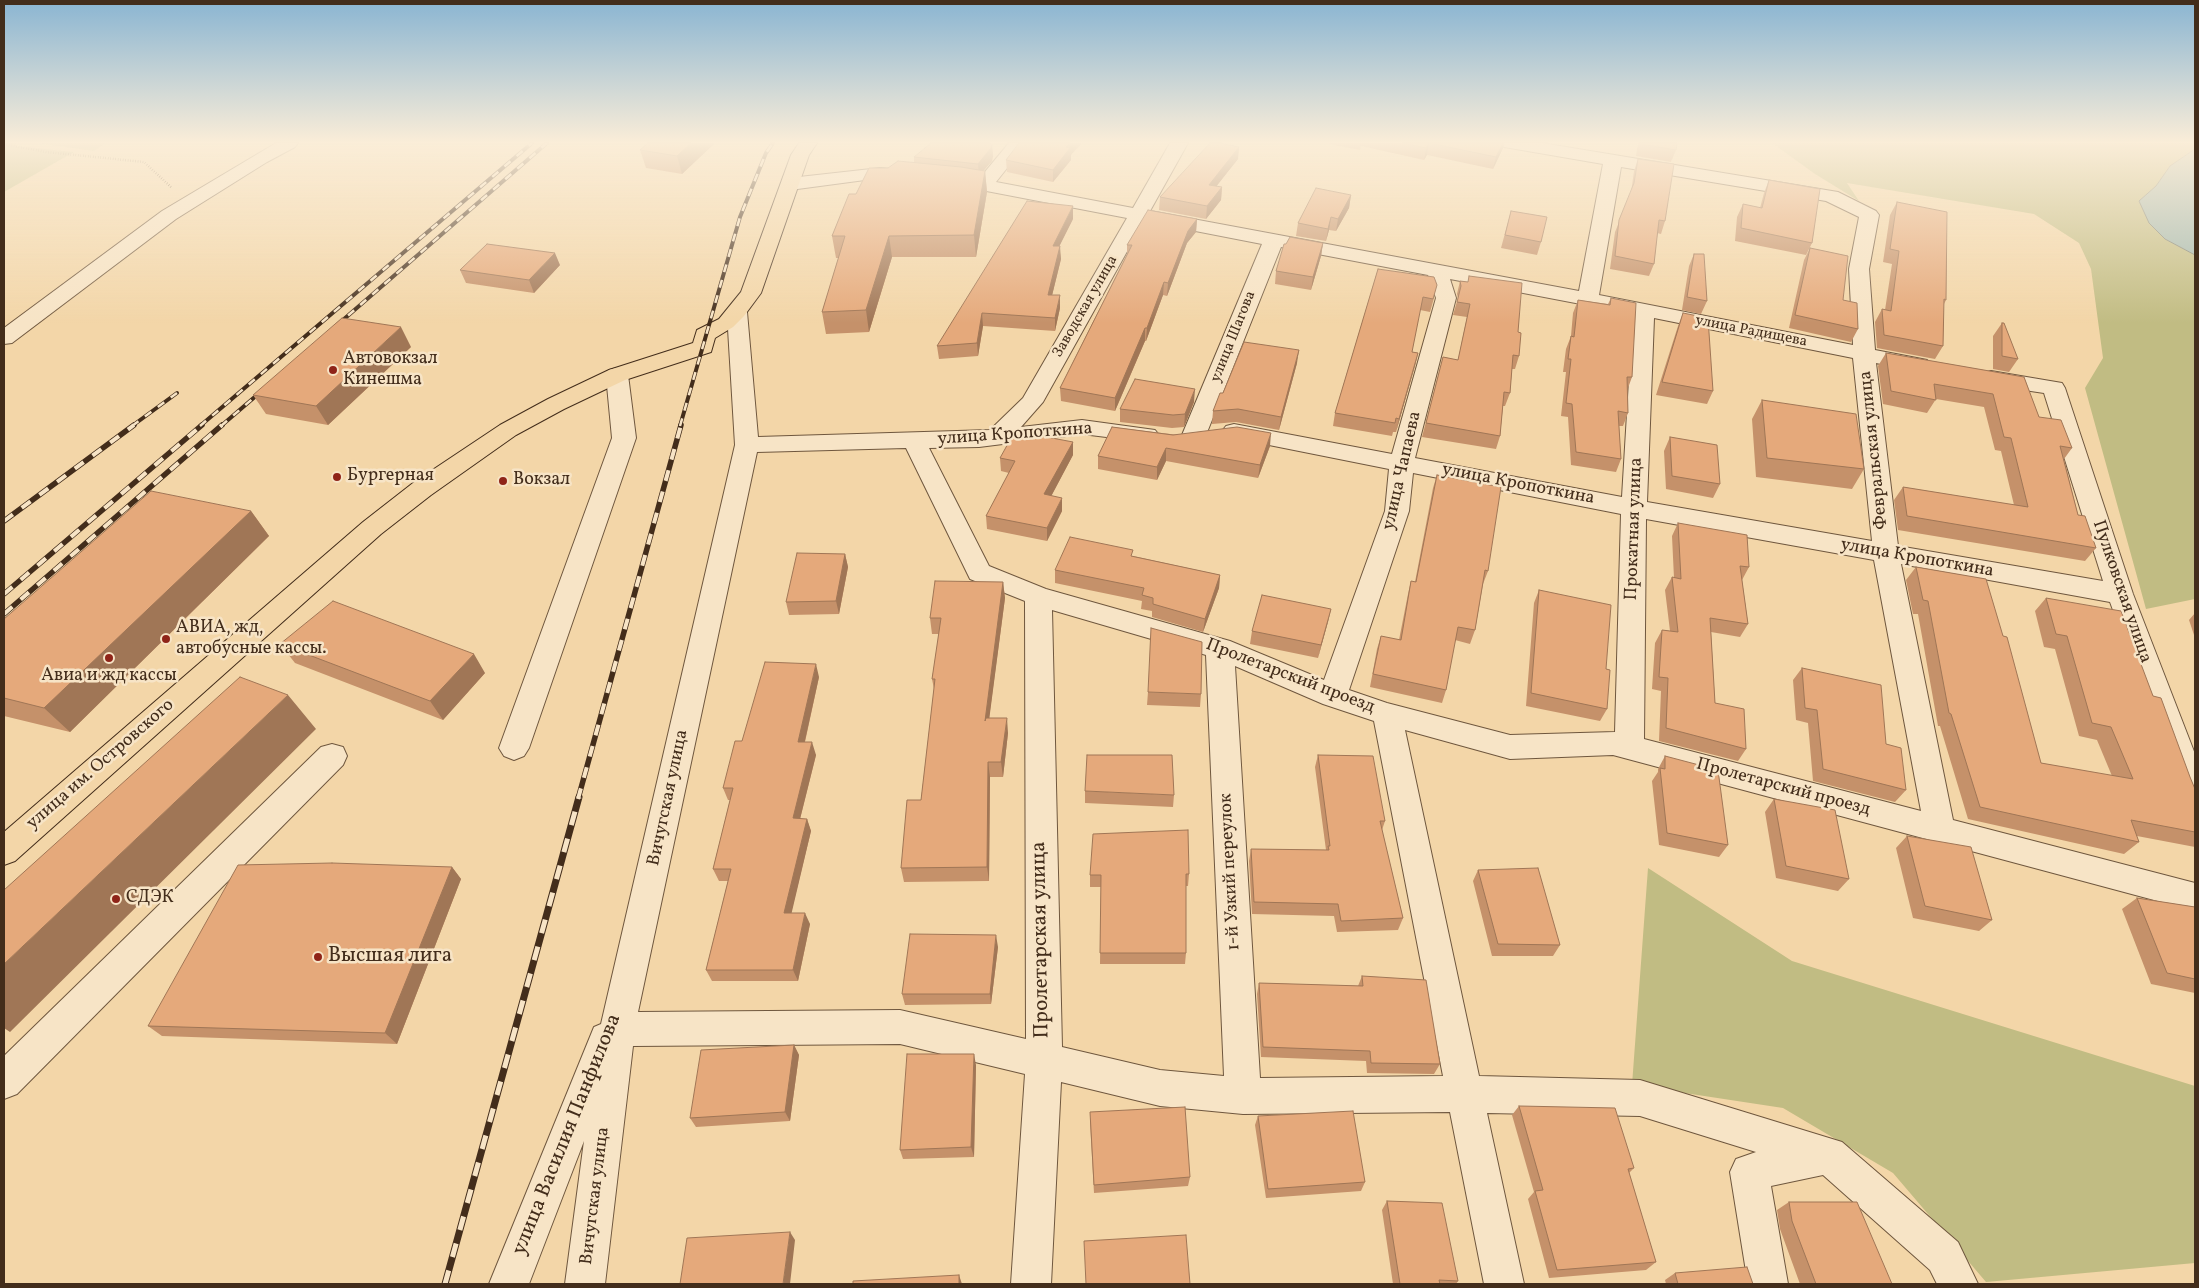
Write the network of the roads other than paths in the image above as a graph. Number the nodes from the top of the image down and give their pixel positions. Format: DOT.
graph roads {
  1 [pos="188,203"];
  2 [pos="783,203"];
  3 [pos="1085,203"];
  4 [pos="1152,203"];
  5 [pos="1605,203"];
  6 [pos="1845,203"];
  7 [pos="1147,215"];
  8 [pos="1274,239"];
  9 [pos="1437,271"];
  10 [pos="1588,299"];
  11 [pos="1644,311"];
  12 [pos="737,312"];
  13 [pos="4,338"];
  14 [pos="1864,355"];
  15 [pos="1940,369"];
  16 [pos="1968,374"];
  17 [pos="617,376"];
  18 [pos="1194,435"];
  19 [pos="997,437"];
  20 [pos="914,441"];
  21 [pos="747,445"];
  22 [pos="1402,462"];
  23 [pos="1634,508"];
  24 [pos="1886,554"];
  25 [pos="2120,594"];
  26 [pos="1038,596"];
  27 [pos="1220,648"];
  28 [pos="1333,696"];
  29 [pos="1387,714"];
  30 [pos="1629,747"];
  31 [pos="514,748"];
  32 [pos="332,756"];
  33 [pos="2195,793"];
  34 [pos="1940,830"];
  35 [pos="4,851"];
  36 [pos="2195,897"];
  37 [pos="628,986"];
  38 [pos="618,1029"];
  39 [pos="1044,1061"];
  40 [pos="4,1081"];
  41 [pos="1464,1094"];
  42 [pos="1243,1096"];
  43 [pos="1829,1155"];
  44 [pos="1951,1270"];
  45 [pos="509,1284"];
  46 [pos="585,1284"];
  47 [pos="1031,1284"];
  48 [pos="1504,1284"];
  49 [pos="1768,1284"];
  1 -- 13 [label="street"];
  2 -- 12 [label="main road"];
  3 -- 7 [label="street"];
  4 -- 7 [label="street, Заводская улица"];
  5 -- 10 [label="street"];
  6 -- 14 [label="street, Февральская улица"];
  7 -- 8 [label="street, улица Радищева"];
  7 -- 19 [label="street, Заводская улица"];
  8 -- 9 [label="street, улица Радищева"];
  8 -- 18 [label="street, улица Шагова"];
  9 -- 10 [label="street, улица Радищева"];
  9 -- 22 [label="street, улица Чапаева"];
  10 -- 11 [label="street, улица Радищева"];
  11 -- 14 [label="street, улица Радищева"];
  11 -- 23 [label="street, Прокатная улица"];
  12 -- 17 [label="main road"];
  12 -- 21 [label="street, Вичугская улица"];
  14 -- 15 [label="street, улица Радищева"];
  14 -- 24 [label="street, Февральская улица"];
  16 -- 25 [label="street, Пулковская улица"];
  17 -- 31 [label="street"];
  17 -- 35 [label="main road, улица им. Островского"];
  18 -- 19 [label="street, улица Кропоткина"];
  18 -- 22 [label="street, улица Кропоткина"];
  19 -- 20 [label="street, улица Кропоткина"];
  20 -- 21 [label="street, улица Кропоткина"];
  20 -- 26 [label="street, Пролетарский проезд"];
  21 -- 37 [label="street, Вичугская улица"];
  22 -- 23 [label="street, улица Кропоткина"];
  22 -- 28 [label="street, улица Чапаева"];
  23 -- 24 [label="street, улица Кропоткина"];
  23 -- 30 [label="street, Прокатная улица"];
  24 -- 25 [label="street, улица Кропоткина"];
  24 -- 34 [label="street, Февральская улица"];
  25 -- 33 [label="street, Пулковская улица"];
  26 -- 27 [label="street, Пролетарский проезд"];
  26 -- 39 [label="street, Пролетарская улица"];
  27 -- 28 [label="street, Пролетарский проезд"];
  27 -- 42 [label="street, 1-й Узкий переулок"];
  28 -- 29 [label="street, Пролетарский проезд"];
  29 -- 30 [label="street, Пролетарский проезд"];
  29 -- 41 [label="street"];
  30 -- 34 [label="street, Пролетарский проезд"];
  32 -- 40 [label="street"];
  34 -- 36 [label="street, Пролетарский проезд"];
  37 -- 38 [label="street, Вичугская улица"];
  37 -- 45 [label="street, улица Василия Панфилова"];
  38 -- 39 [label="street"];
  38 -- 46 [label="street, Вичугская улица"];
  39 -- 42 [label="street"];
  39 -- 47 [label="street, Пролетарская улица"];
  41 -- 42 [label="street"];
  41 -- 43 [label="street"];
  41 -- 48 [label="street"];
  43 -- 44 [label="street"];
  43 -- 49 [label="street"];
}
